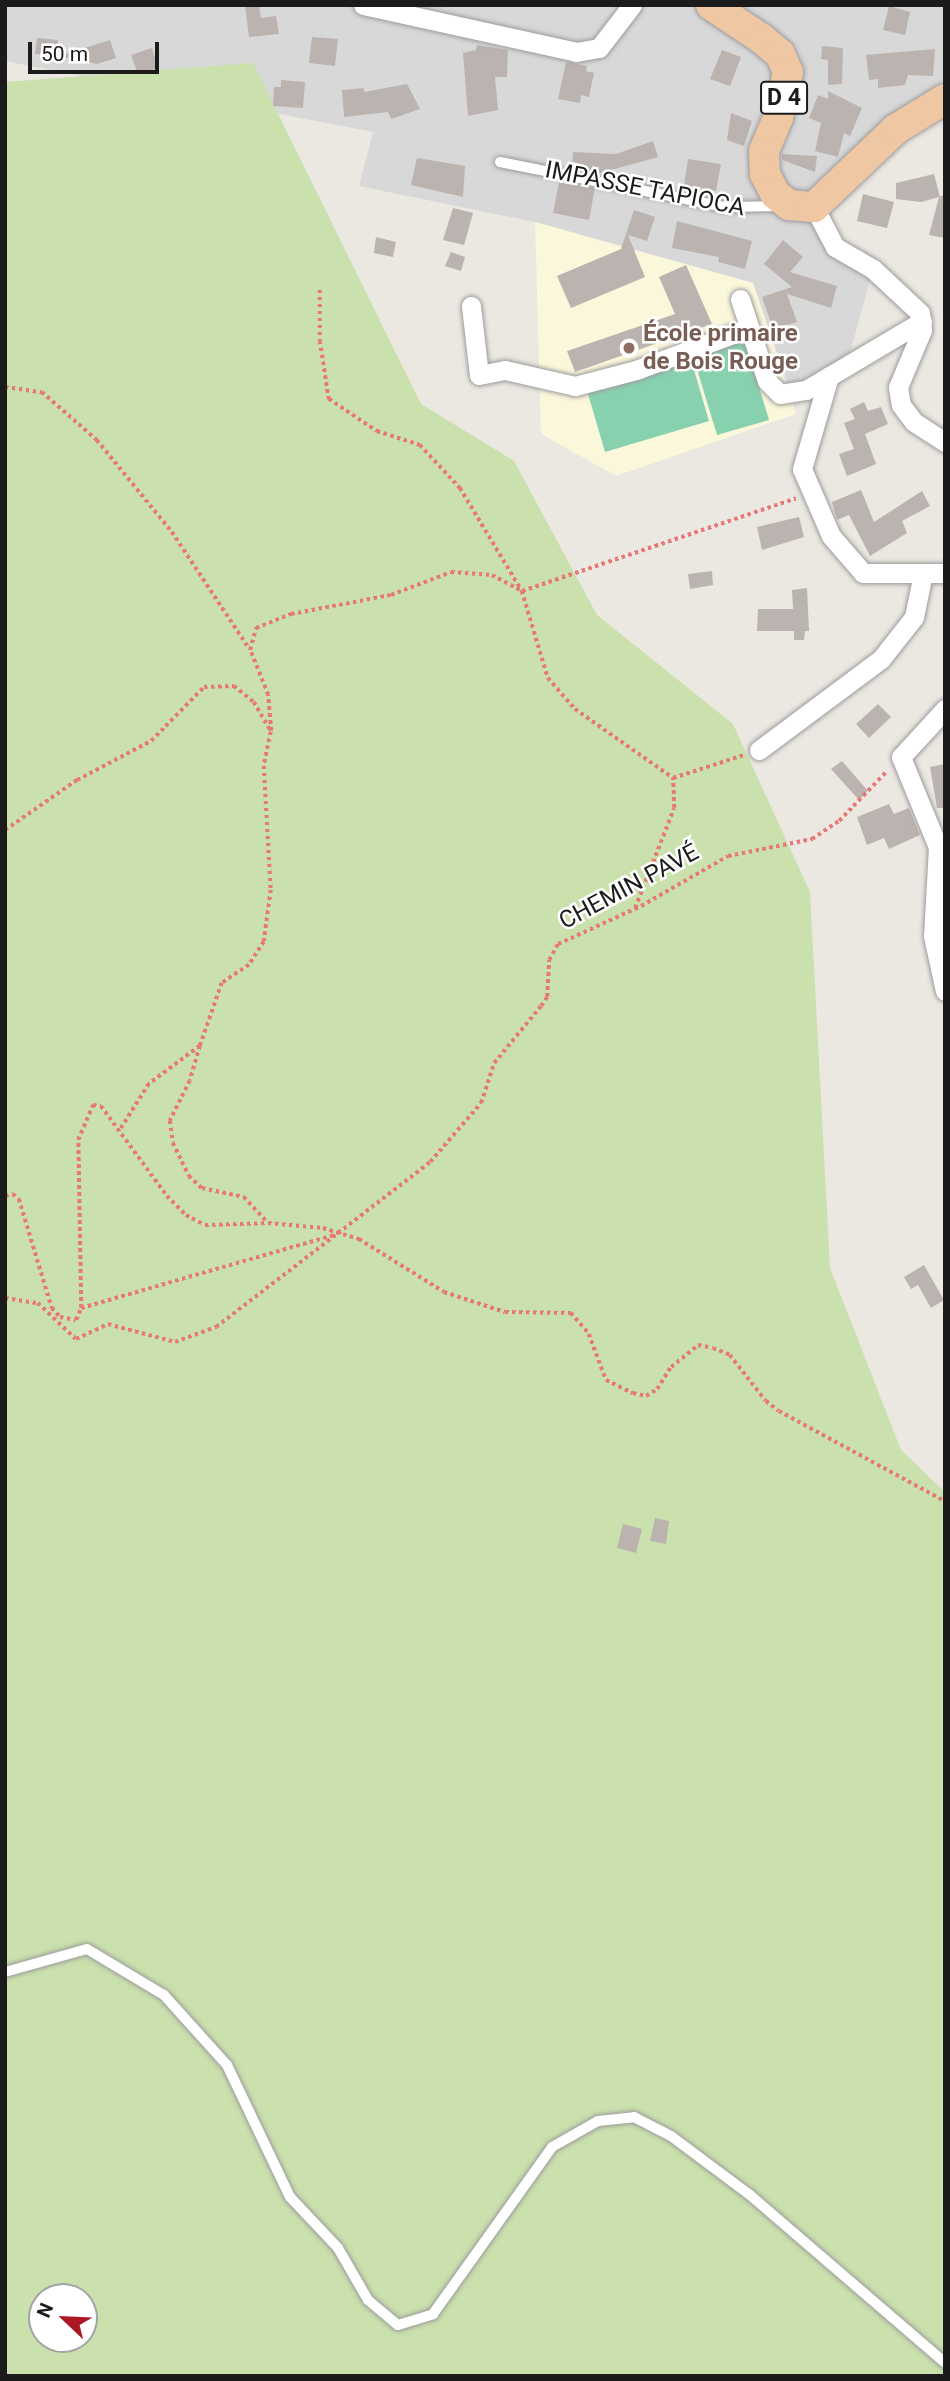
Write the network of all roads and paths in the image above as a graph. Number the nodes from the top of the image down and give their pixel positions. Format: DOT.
graph roads {
  1 [pos="363,5"];
  2 [pos="632,5"];
  3 [pos="711,5"];
  4 [pos="945,99"];
  5 [pos="500,162"];
  6 [pos="802,206"];
  7 [pos="320,290"];
  8 [pos="740,299"];
  9 [pos="471,306"];
  10 [pos="922,321"];
  11 [pos="749,328"];
  12 [pos="829,376"];
  13 [pos="5,387"];
  14 [pos="945,442"];
  15 [pos="811,493"];
  16 [pos="923,573"];
  17 [pos="945,573"];
  18 [pos="522,591"];
  19 [pos="250,650"];
  20 [pos="945,709"];
  21 [pos="271,732"];
  22 [pos="759,751"];
  23 [pos="901,757"];
  24 [pos="673,778"];
  25 [pos="5,830"];
  26 [pos="635,908"];
  27 [pos="940,962"];
  28 [pos="945,991"];
  29 [pos="200,1046"];
  30 [pos="120,1130"];
  31 [pos="5,1196"];
  32 [pos="268,1223"];
  33 [pos="341,1233"];
  34 [pos="5,1298"];
  35 [pos="81,1308"];
  36 [pos="945,1501"];
  37 [pos="5,1972"];
  38 [pos="945,2362"];
  1 -- 2 [label="street"];
  3 -- 6 [label="main road, D 4"];
  4 -- 6 [label="main road"];
  5 -- 6 [label="lane, IMPASSE TAPIOCA"];
  6 -- 10 [label="street"];
  7 -- 18 [label="path"];
  8 -- 11 [label="street"];
  9 -- 11 [label="street"];
  10 -- 12 [label="street"];
  10 -- 14 [label="street"];
  11 -- 12 [label="street"];
  12 -- 15 [label="street"];
  13 -- 19 [label="path"];
  15 -- 16 [label="street"];
  15 -- 18 [label="path"];
  16 -- 17 [label="street"];
  16 -- 22 [label="street"];
  18 -- 19 [label="path"];
  18 -- 24 [label="path"];
  19 -- 21 [label="path"];
  20 -- 23 [label="street"];
  21 -- 25 [label="path"];
  21 -- 29 [label="path"];
  22 -- 24 [label="path"];
  23 -- 26 [label="path, CHEMIN PAVÉ"];
  23 -- 27 [label="street"];
  24 -- 26 [label="path"];
  26 -- 33 [label="path, CHEMIN PAVÉ"];
  27 -- 28 [label="street"];
  29 -- 30 [label="path"];
  29 -- 32 [label="path"];
  30 -- 32 [label="path"];
  30 -- 35 [label="path"];
  31 -- 35 [label="path"];
  32 -- 33 [label="path"];
  33 -- 34 [label="path"];
  33 -- 35 [label="path"];
  33 -- 36 [label="path"];
  37 -- 38 [label="lane"];
}
